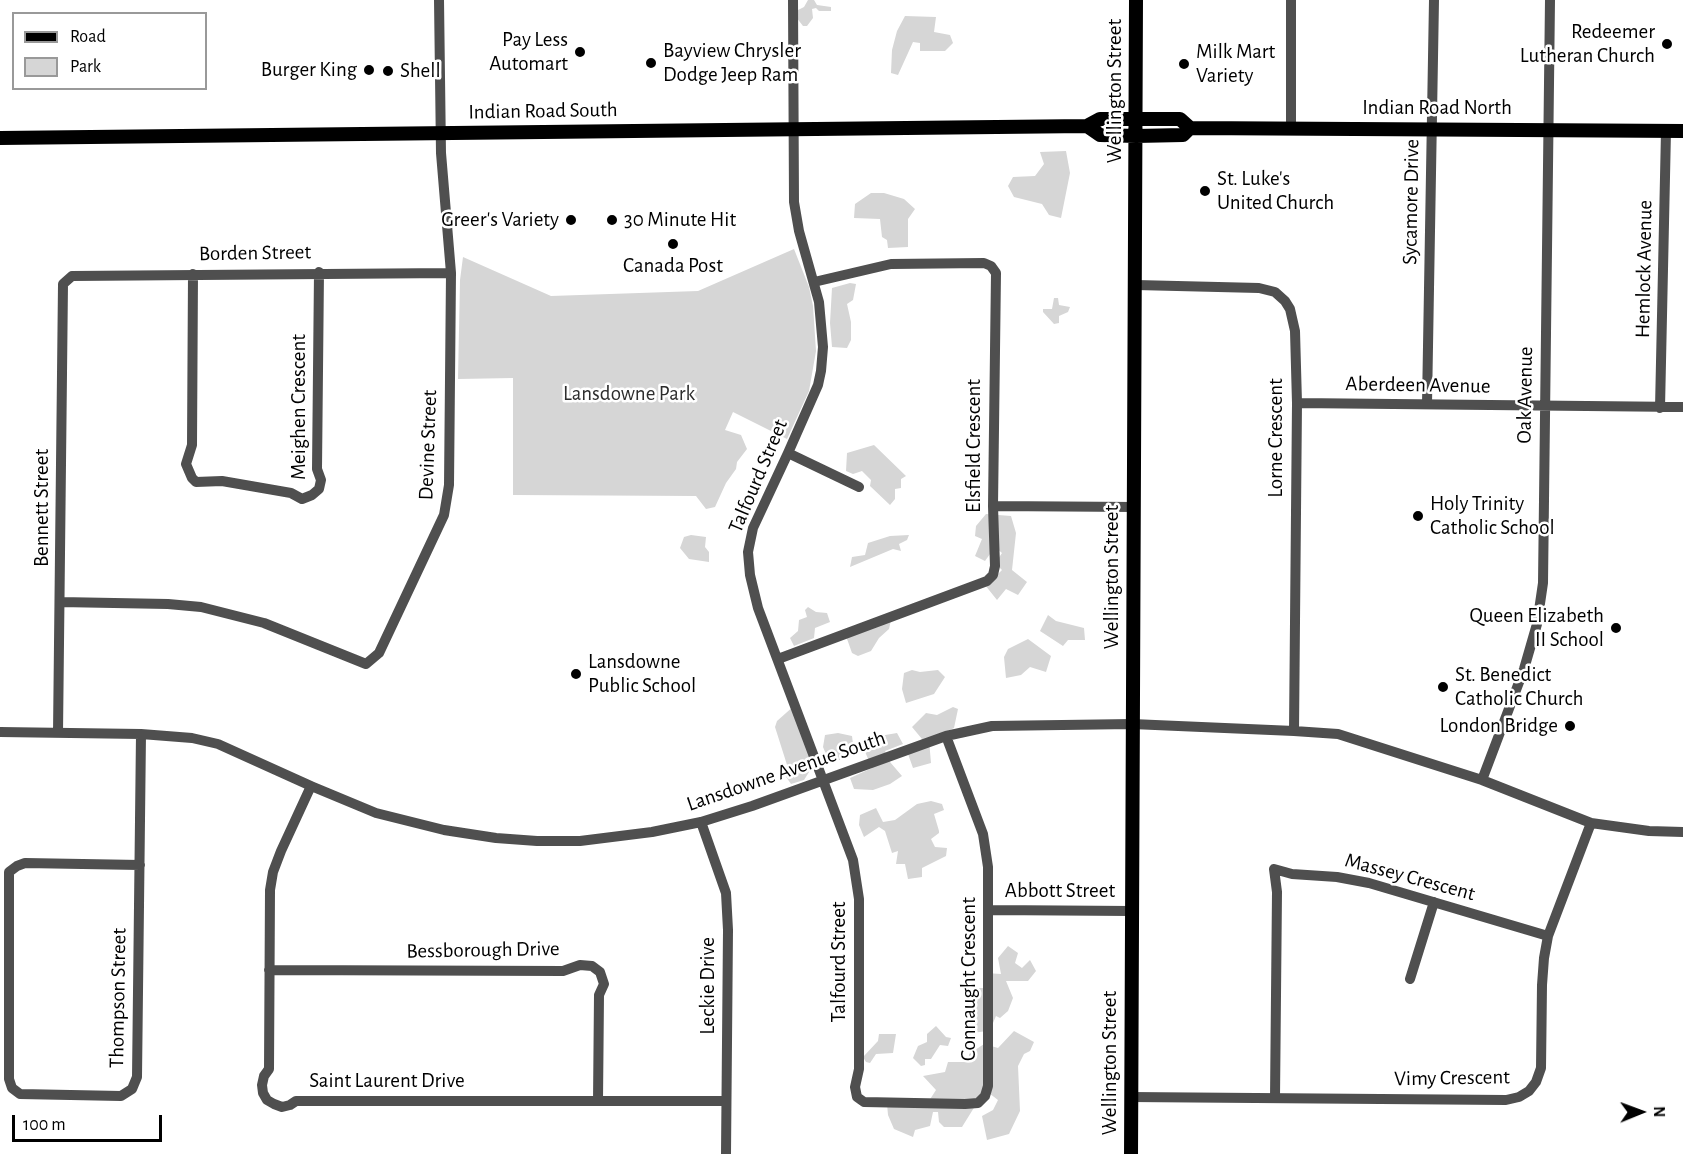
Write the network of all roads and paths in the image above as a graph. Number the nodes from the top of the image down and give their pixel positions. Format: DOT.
graph roads {
  1 [pos="439,0"];
  2 [pos="793,0"];
  3 [pos="1136,0"];
  4 [pos="1291,0"];
  5 [pos="1434,0"];
  6 [pos="1550,0"];
  7 [pos="1136,119"];
  8 [pos="1087,126"];
  9 [pos="1190,128"];
  10 [pos="1291,129"];
  11 [pos="1432,129"];
  12 [pos="1548,129"];
  13 [pos="793,130"];
  14 [pos="1666,131"];
  15 [pos="1683,131"];
  16 [pos="441,133"];
  17 [pos="1136,136"];
  18 [pos="0,138"];
  19 [pos="319,272"];
  20 [pos="451,273"];
  21 [pos="193,274"];
  22 [pos="814,282"];
  23 [pos="63,284"];
  24 [pos="1136,285"];
  25 [pos="1297,403"];
  26 [pos="1427,404"];
  27 [pos="1544,406"];
  28 [pos="1683,407"];
  29 [pos="1660,408"];
  30 [pos="788,453"];
  31 [pos="859,487"];
  32 [pos="993,506"];
  33 [pos="1134,507"];
  34 [pos="60,602"];
  35 [pos="778,659"];
  36 [pos="1132,724"];
  37 [pos="1294,731"];
  38 [pos="0,732"];
  39 [pos="58,733"];
  40 [pos="141,734"];
  41 [pos="946,736"];
  42 [pos="824,780"];
  43 [pos="1482,780"];
  44 [pos="311,786"];
  45 [pos="701,822"];
  46 [pos="1591,823"];
  47 [pos="1683,832"];
  48 [pos="140,865"];
  49 [pos="1434,902"];
  50 [pos="989,910"];
  51 [pos="1131,911"];
  52 [pos="1548,936"];
  53 [pos="269,970"];
  54 [pos="1410,980"];
  55 [pos="857,1097"];
  56 [pos="1130,1097"];
  57 [pos="1275,1098"];
  58 [pos="598,1101"];
  59 [pos="726,1101"];
  60 [pos="726,1154"];
  61 [pos="1131,1154"];
  1 -- 16 [label="street, Devine Street"];
  2 -- 13 [label="street, Talfourd Street"];
  3 -- 7 [label="main road, Wellington Street"];
  4 -- 10 [label="street"];
  5 -- 11 [label="street, Sycamore Drive"];
  6 -- 12 [label="street, Oak Avenue"];
  7 -- 8 [label="main road, Indian Road South"];
  7 -- 9 [label="main road, Indian Road North"];
  7 -- 17 [label="main road, Wellington Street"];
  8 -- 13 [label="main road, Indian Road South"];
  8 -- 17 [label="main road, Indian Road South"];
  9 -- 10 [label="main road, Indian Road North"];
  9 -- 17 [label="main road, Indian Road North"];
  10 -- 11 [label="main road, Indian Road North"];
  11 -- 12 [label="main road, Indian Road North"];
  11 -- 26 [label="street, Sycamore Drive"];
  12 -- 14 [label="main road, Indian Road North"];
  12 -- 27 [label="street, Oak Avenue"];
  13 -- 16 [label="main road, Indian Road South"];
  13 -- 22 [label="street, Talfourd Street"];
  14 -- 15 [label="main road, Indian Road North"];
  14 -- 29 [label="street, Hemlock Avenue"];
  16 -- 18 [label="main road, Indian Road South"];
  16 -- 20 [label="street, Devine Street"];
  17 -- 24 [label="main road, Wellington Street"];
  19 -- 20 [label="street, Borden Street"];
  19 -- 21 [label="street, Borden Street"];
  19 -- 21 [label="street, Meighen Crescent"];
  20 -- 34 [label="street, Devine Street"];
  21 -- 23 [label="street, Borden Street"];
  22 -- 30 [label="street, Talfourd Street"];
  22 -- 32 [label="street, Elsfield Crescent"];
  23 -- 34 [label="street, Bennett Street"];
  24 -- 25 [label="street, Lorne Crescent"];
  24 -- 33 [label="main road, Wellington Street"];
  25 -- 26 [label="street, Aberdeen Avenue"];
  25 -- 37 [label="street, Lorne Crescent"];
  26 -- 27 [label="street, Aberdeen Avenue"];
  27 -- 29 [label="street, Aberdeen Avenue"];
  27 -- 43 [label="street, Oak Avenue"];
  28 -- 29 [label="street, Aberdeen Avenue"];
  30 -- 31 [label="street"];
  30 -- 35 [label="street, Talfourd Street"];
  32 -- 33 [label="street"];
  32 -- 35 [label="street, Elsfield Crescent"];
  33 -- 36 [label="main road, Wellington Street"];
  34 -- 39 [label="street, Bennett Street"];
  35 -- 42 [label="street, Talfourd Street"];
  36 -- 37 [label="street, Lansdowne Avenue South"];
  36 -- 41 [label="street, Lansdowne Avenue South"];
  36 -- 51 [label="main road, Wellington Street"];
  37 -- 43 [label="street, Lansdowne Avenue South"];
  38 -- 39 [label="street, Lansdowne Avenue South"];
  39 -- 40 [label="street, Lansdowne Avenue South"];
  40 -- 44 [label="street, Lansdowne Avenue South"];
  40 -- 48 [label="street, Thompson Street"];
  41 -- 42 [label="street, Lansdowne Avenue South"];
  41 -- 50 [label="street, Connaught Crescent"];
  42 -- 45 [label="street, Lansdowne Avenue South"];
  42 -- 55 [label="street, Talfourd Street"];
  43 -- 46 [label="street, Lansdowne Avenue South"];
  44 -- 45 [label="street, Lansdowne Avenue South"];
  44 -- 53 [label="street, Saint Laurent Drive"];
  45 -- 59 [label="street, Leckie Drive"];
  46 -- 47 [label="street, Lansdowne Avenue South"];
  46 -- 52 [label="street, Vimy Crescent"];
  48 -- 48 [label="street, Thompson Street"];
  49 -- 52 [label="street, Massey Crescent"];
  49 -- 54 [label="street"];
  49 -- 57 [label="street, Massey Crescent"];
  50 -- 51 [label="street, Abbott Street"];
  50 -- 55 [label="street, Connaught Crescent"];
  51 -- 56 [label="main road, Wellington Street"];
  52 -- 57 [label="street, Vimy Crescent"];
  53 -- 58 [label="street, Bessborough Drive"];
  53 -- 58 [label="street, Saint Laurent Drive"];
  56 -- 57 [label="street, Vimy Crescent"];
  56 -- 61 [label="main road, Wellington Street"];
  58 -- 59 [label="street, Saint Laurent Drive"];
  59 -- 60 [label="street, Leckie Drive"];
}
